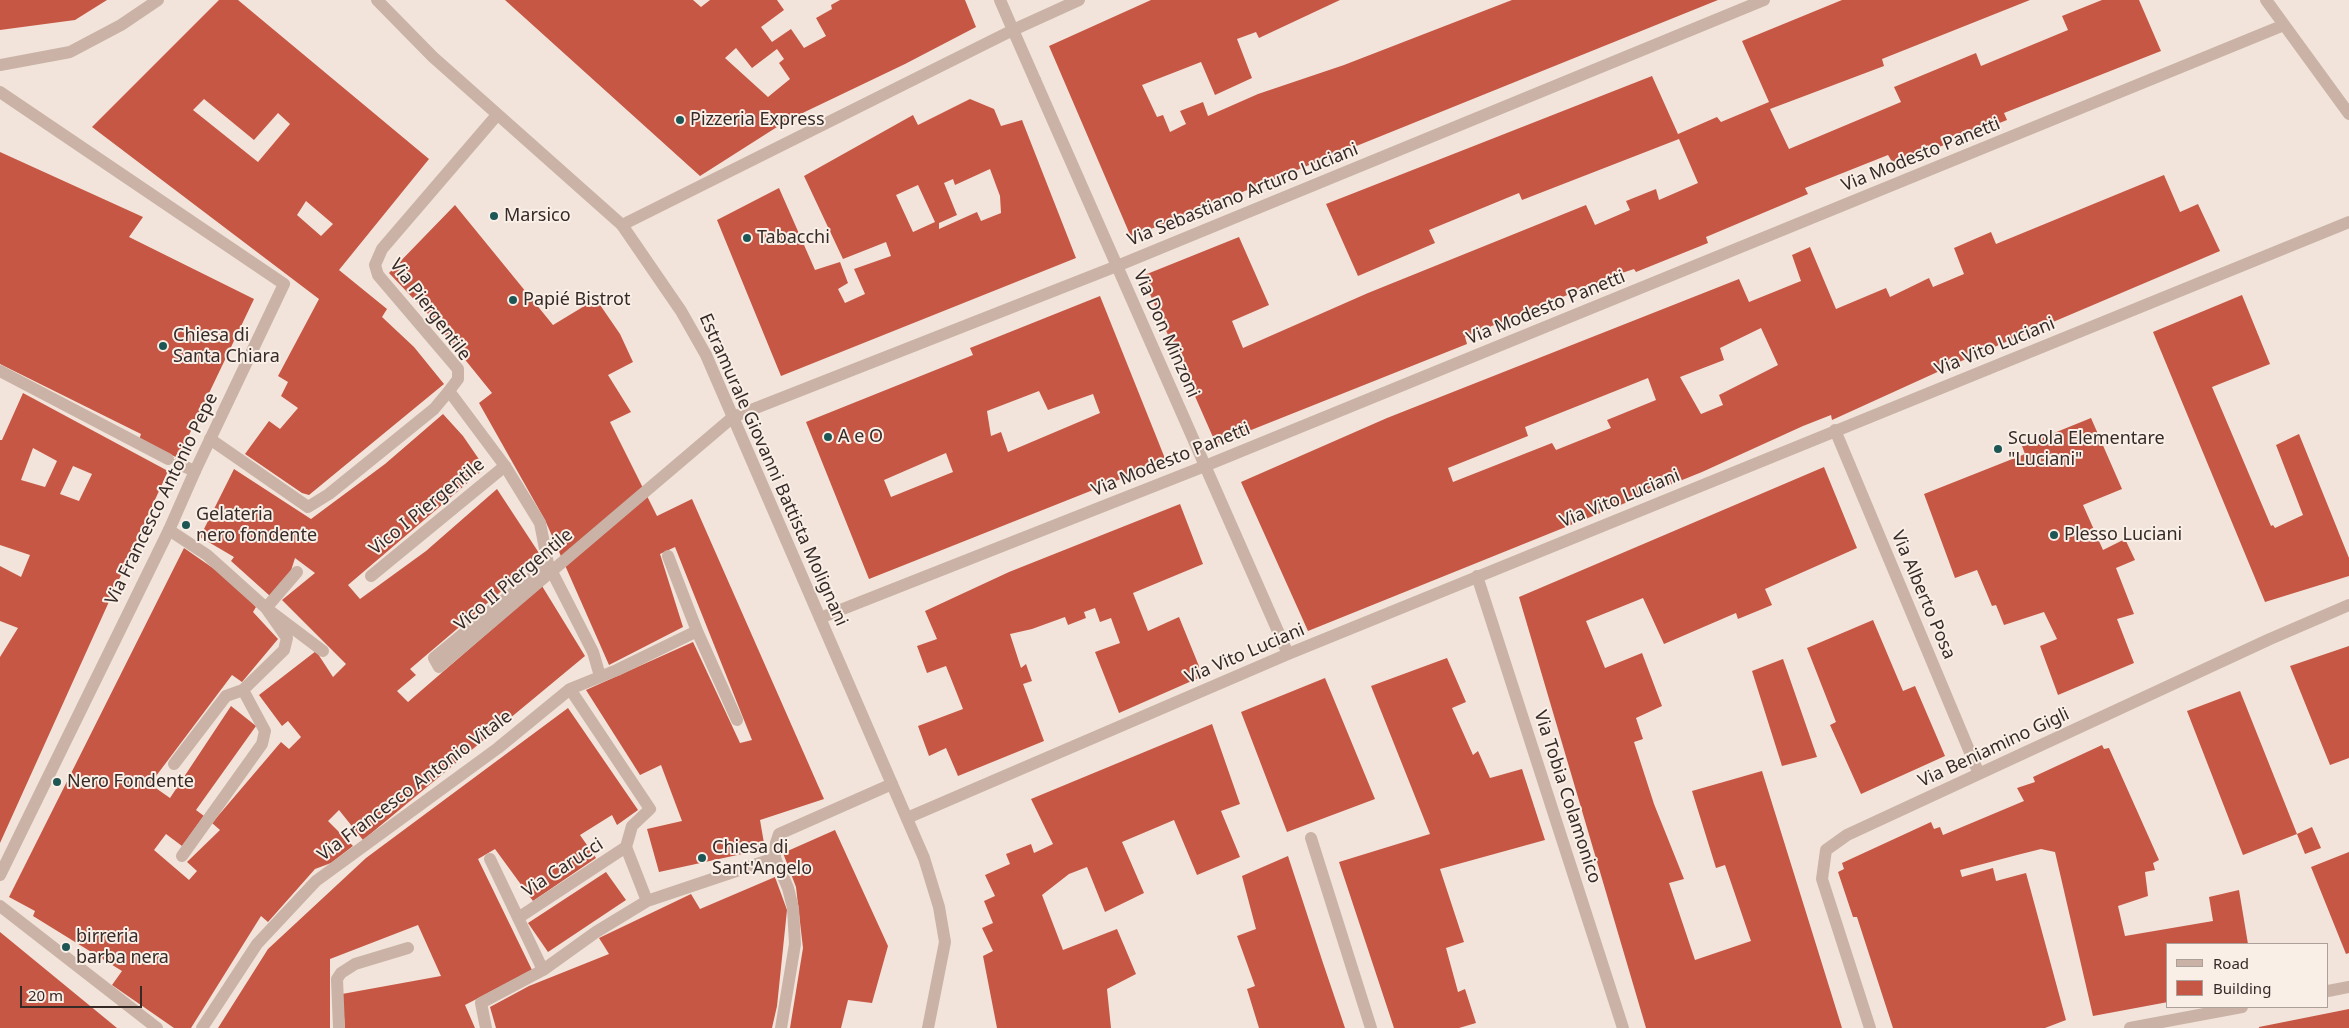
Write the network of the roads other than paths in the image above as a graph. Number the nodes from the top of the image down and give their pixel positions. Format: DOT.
graph roads {
  1 [pos="158,0"];
  2 [pos="377,0"];
  3 [pos="1000,0"];
  4 [pos="1079,0"];
  5 [pos="1764,0"];
  6 [pos="2266,0"];
  7 [pos="2284,25"];
  8 [pos="1013,30"];
  9 [pos="0,65"];
  10 [pos="0,92"];
  11 [pos="2349,114"];
  12 [pos="497,115"];
  13 [pos="2349,222"];
  14 [pos="622,225"];
  15 [pos="1117,266"];
  16 [pos="0,371"];
  17 [pos="450,390"];
  18 [pos="733,417"];
  19 [pos="1835,430"];
  20 [pos="210,439"];
  21 [pos="505,466"];
  22 [pos="1205,466"];
  23 [pos="194,471"];
  24 [pos="169,530"];
  25 [pos="668,556"];
  26 [pos="548,564"];
  27 [pos="297,572"];
  28 [pos="371,576"];
  29 [pos="1477,576"];
  30 [pos="2349,605"];
  31 [pos="266,608"];
  32 [pos="820,618"];
  33 [pos="697,631"];
  34 [pos="323,651"];
  35 [pos="1288,654"];
  36 [pos="600,676"];
  37 [pos="570,689"];
  38 [pos="243,690"];
  39 [pos="737,720"];
  40 [pos="174,764"];
  41 [pos="1979,774"];
  42 [pos="892,784"];
  43 [pos="907,818"];
  44 [pos="1312,838"];
  45 [pos="626,848"];
  46 [pos="182,856"];
  47 [pos="775,858"];
  48 [pos="490,859"];
  49 [pos="1,869"];
  50 [pos="647,901"];
  51 [pos="0,906"];
  52 [pos="518,918"];
  53 [pos="408,948"];
  54 [pos="543,970"];
  55 [pos="2349,987"];
  56 [pos="2329,991"];
  57 [pos="2237,1008"];
  58 [pos="157,1028"];
  59 [pos="202,1028"];
  60 [pos="339,1028"];
  61 [pos="486,1028"];
  62 [pos="781,1028"];
  63 [pos="928,1028"];
  64 [pos="1371,1028"];
  65 [pos="1622,1028"];
  66 [pos="1870,1028"];
  67 [pos="2134,1028"];
  1 -- 9 [label="street"];
  2 -- 12 [label="street, Estramurale Giovanni Battista Molignani"];
  3 -- 8 [label="street, Via Don Minzoni"];
  4 -- 8 [label="street"];
  5 -- 15 [label="street, Via Sebastiano Arturo Luciani"];
  6 -- 7 [label="street"];
  7 -- 11 [label="street"];
  7 -- 22 [label="street, Via Modesto Panetti"];
  8 -- 14 [label="street"];
  8 -- 15 [label="street, Via Don Minzoni"];
  10 -- 20 [label="street, Via Francesco Antonio Pepe"];
  12 -- 14 [label="street, Estramurale Giovanni Battista Molignani"];
  12 -- 17 [label="street, Via Piergentile"];
  13 -- 19 [label="street, Via Vito Luciani"];
  14 -- 18 [label="street, Estramurale Giovanni Battista Molignani"];
  15 -- 18 [label="street, Via Sebastiano Arturo Luciani"];
  15 -- 22 [label="street, Via Don Minzoni"];
  16 -- 23 [label="street"];
  17 -- 20 [label="street"];
  17 -- 21 [label="street"];
  18 -- 26 [label="street, Vico II Piergentile"];
  18 -- 32 [label="street, Estramurale Giovanni Battista Molignani"];
  19 -- 29 [label="street, Via Vito Luciani"];
  19 -- 41 [label="street, Via Alberto Posa"];
  20 -- 23 [label="street, Via Francesco Antonio Pepe"];
  21 -- 26 [label="street"];
  21 -- 28 [label="street, Vico I Piergentile"];
  22 -- 32 [label="street, Via Modesto Panetti"];
  22 -- 35 [label="street, Via Don Minzoni"];
  23 -- 24 [label="street, Via Francesco Antonio Pepe"];
  24 -- 31 [label="street"];
  24 -- 49 [label="street, Via Francesco Antonio Pepe"];
  25 -- 33 [label="street"];
  26 -- 36 [label="street"];
  27 -- 31 [label="street"];
  29 -- 35 [label="street, Via Vito Luciani"];
  29 -- 65 [label="street, Via Tobia Colamonico"];
  30 -- 41 [label="street, Via Beniamino Gigli"];
  31 -- 34 [label="street"];
  31 -- 38 [label="street"];
  32 -- 42 [label="street, Estramurale Giovanni Battista Molignani"];
  33 -- 36 [label="street, Via Francesco Antonio Vitale"];
  33 -- 39 [label="street"];
  35 -- 43 [label="street, Via Vito Luciani"];
  36 -- 37 [label="street, Via Francesco Antonio Vitale"];
  37 -- 45 [label="street"];
  37 -- 59 [label="street, Via Francesco Antonio Vitale"];
  38 -- 40 [label="street"];
  38 -- 46 [label="street"];
  41 -- 66 [label="street, Via Beniamino Gigli"];
  42 -- 43 [label="street, Estramurale Giovanni Battista Molignani"];
  42 -- 47 [label="street"];
  43 -- 63 [label="street, Estramurale Giovanni Battista Molignani"];
  44 -- 64 [label="street"];
  45 -- 50 [label="street"];
  45 -- 52 [label="street, Via Carucci"];
  47 -- 50 [label="street"];
  47 -- 62 [label="street"];
  48 -- 52 [label="street"];
  50 -- 54 [label="street"];
  51 -- 58 [label="street"];
  52 -- 54 [label="street"];
  53 -- 60 [label="street"];
  54 -- 61 [label="street"];
  55 -- 56 [label="street"];
  57 -- 67 [label="street"];
}
